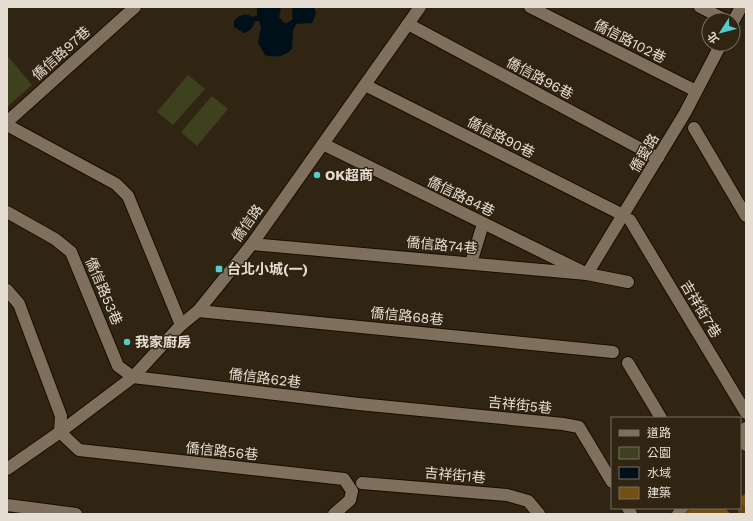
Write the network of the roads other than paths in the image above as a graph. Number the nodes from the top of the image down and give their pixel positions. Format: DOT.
graph roads {
  1 [pos="135,7"];
  2 [pos="420,7"];
  3 [pos="530,7"];
  4 [pos="700,7"];
  5 [pos="710,12"];
  6 [pos="408,24"];
  7 [pos="717,52"];
  8 [pos="365,85"];
  9 [pos="696,91"];
  10 [pos="7,123"];
  11 [pos="694,128"];
  12 [pos="323,144"];
  13 [pos="658,158"];
  14 [pos="7,212"];
  15 [pos="746,216"];
  16 [pos="627,218"];
  17 [pos="483,224"];
  18 [pos="252,244"];
  19 [pos="471,263"];
  20 [pos="587,274"];
  21 [pos="628,282"];
  22 [pos="7,290"];
  23 [pos="198,311"];
  24 [pos="181,325"];
  25 [pos="613,352"];
  26 [pos="628,363"];
  27 [pos="133,377"];
  28 [pos="394,407"];
  29 [pos="746,413"];
  30 [pos="660,417"];
  31 [pos="60,432"];
  32 [pos="7,469"];
  33 [pos="611,480"];
  34 [pos="362,483"];
  35 [pos="7,505"];
  36 [pos="76,514"];
  37 [pos="334,514"];
  38 [pos="539,514"];
  1 -- 10 [label="street, 僑信路97巷"];
  2 -- 6 [label="street, 僑信路"];
  3 -- 9 [label="street, 僑信路102巷"];
  4 -- 5 [label="street"];
  6 -- 8 [label="street, 僑信路"];
  6 -- 13 [label="street, 僑信路96巷"];
  7 -- 9 [label="street, 僑愛路"];
  8 -- 12 [label="street, 僑信路"];
  8 -- 16 [label="street, 僑信路90巷"];
  9 -- 13 [label="street, 僑愛路"];
  10 -- 24 [label="street"];
  11 -- 15 [label="street"];
  12 -- 17 [label="street, 僑信路84巷"];
  12 -- 18 [label="street, 僑信路"];
  13 -- 16 [label="street, 僑愛路"];
  14 -- 27 [label="street, 僑信路53巷"];
  16 -- 20 [label="street, 僑愛路"];
  16 -- 29 [label="street, 吉祥街7巷"];
  17 -- 19 [label="street"];
  17 -- 20 [label="street, 僑信路84巷"];
  18 -- 19 [label="street, 僑信路74巷"];
  18 -- 23 [label="street, 僑信路"];
  19 -- 20 [label="street, 僑信路74巷"];
  20 -- 21 [label="street, 僑信路74巷"];
  22 -- 31 [label="street"];
  23 -- 24 [label="street, 僑信路"];
  23 -- 25 [label="street, 僑信路68巷"];
  24 -- 27 [label="street, 僑信路"];
  26 -- 30 [label="street"];
  27 -- 28 [label="street, 僑信路62巷"];
  27 -- 31 [label="street, 僑信路"];
  28 -- 33 [label="street, 吉祥街5巷"];
  31 -- 32 [label="street, 僑信路"];
  31 -- 37 [label="street, 僑信路56巷"];
  34 -- 38 [label="street, 吉祥街1巷"];
  35 -- 36 [label="street"];
}
